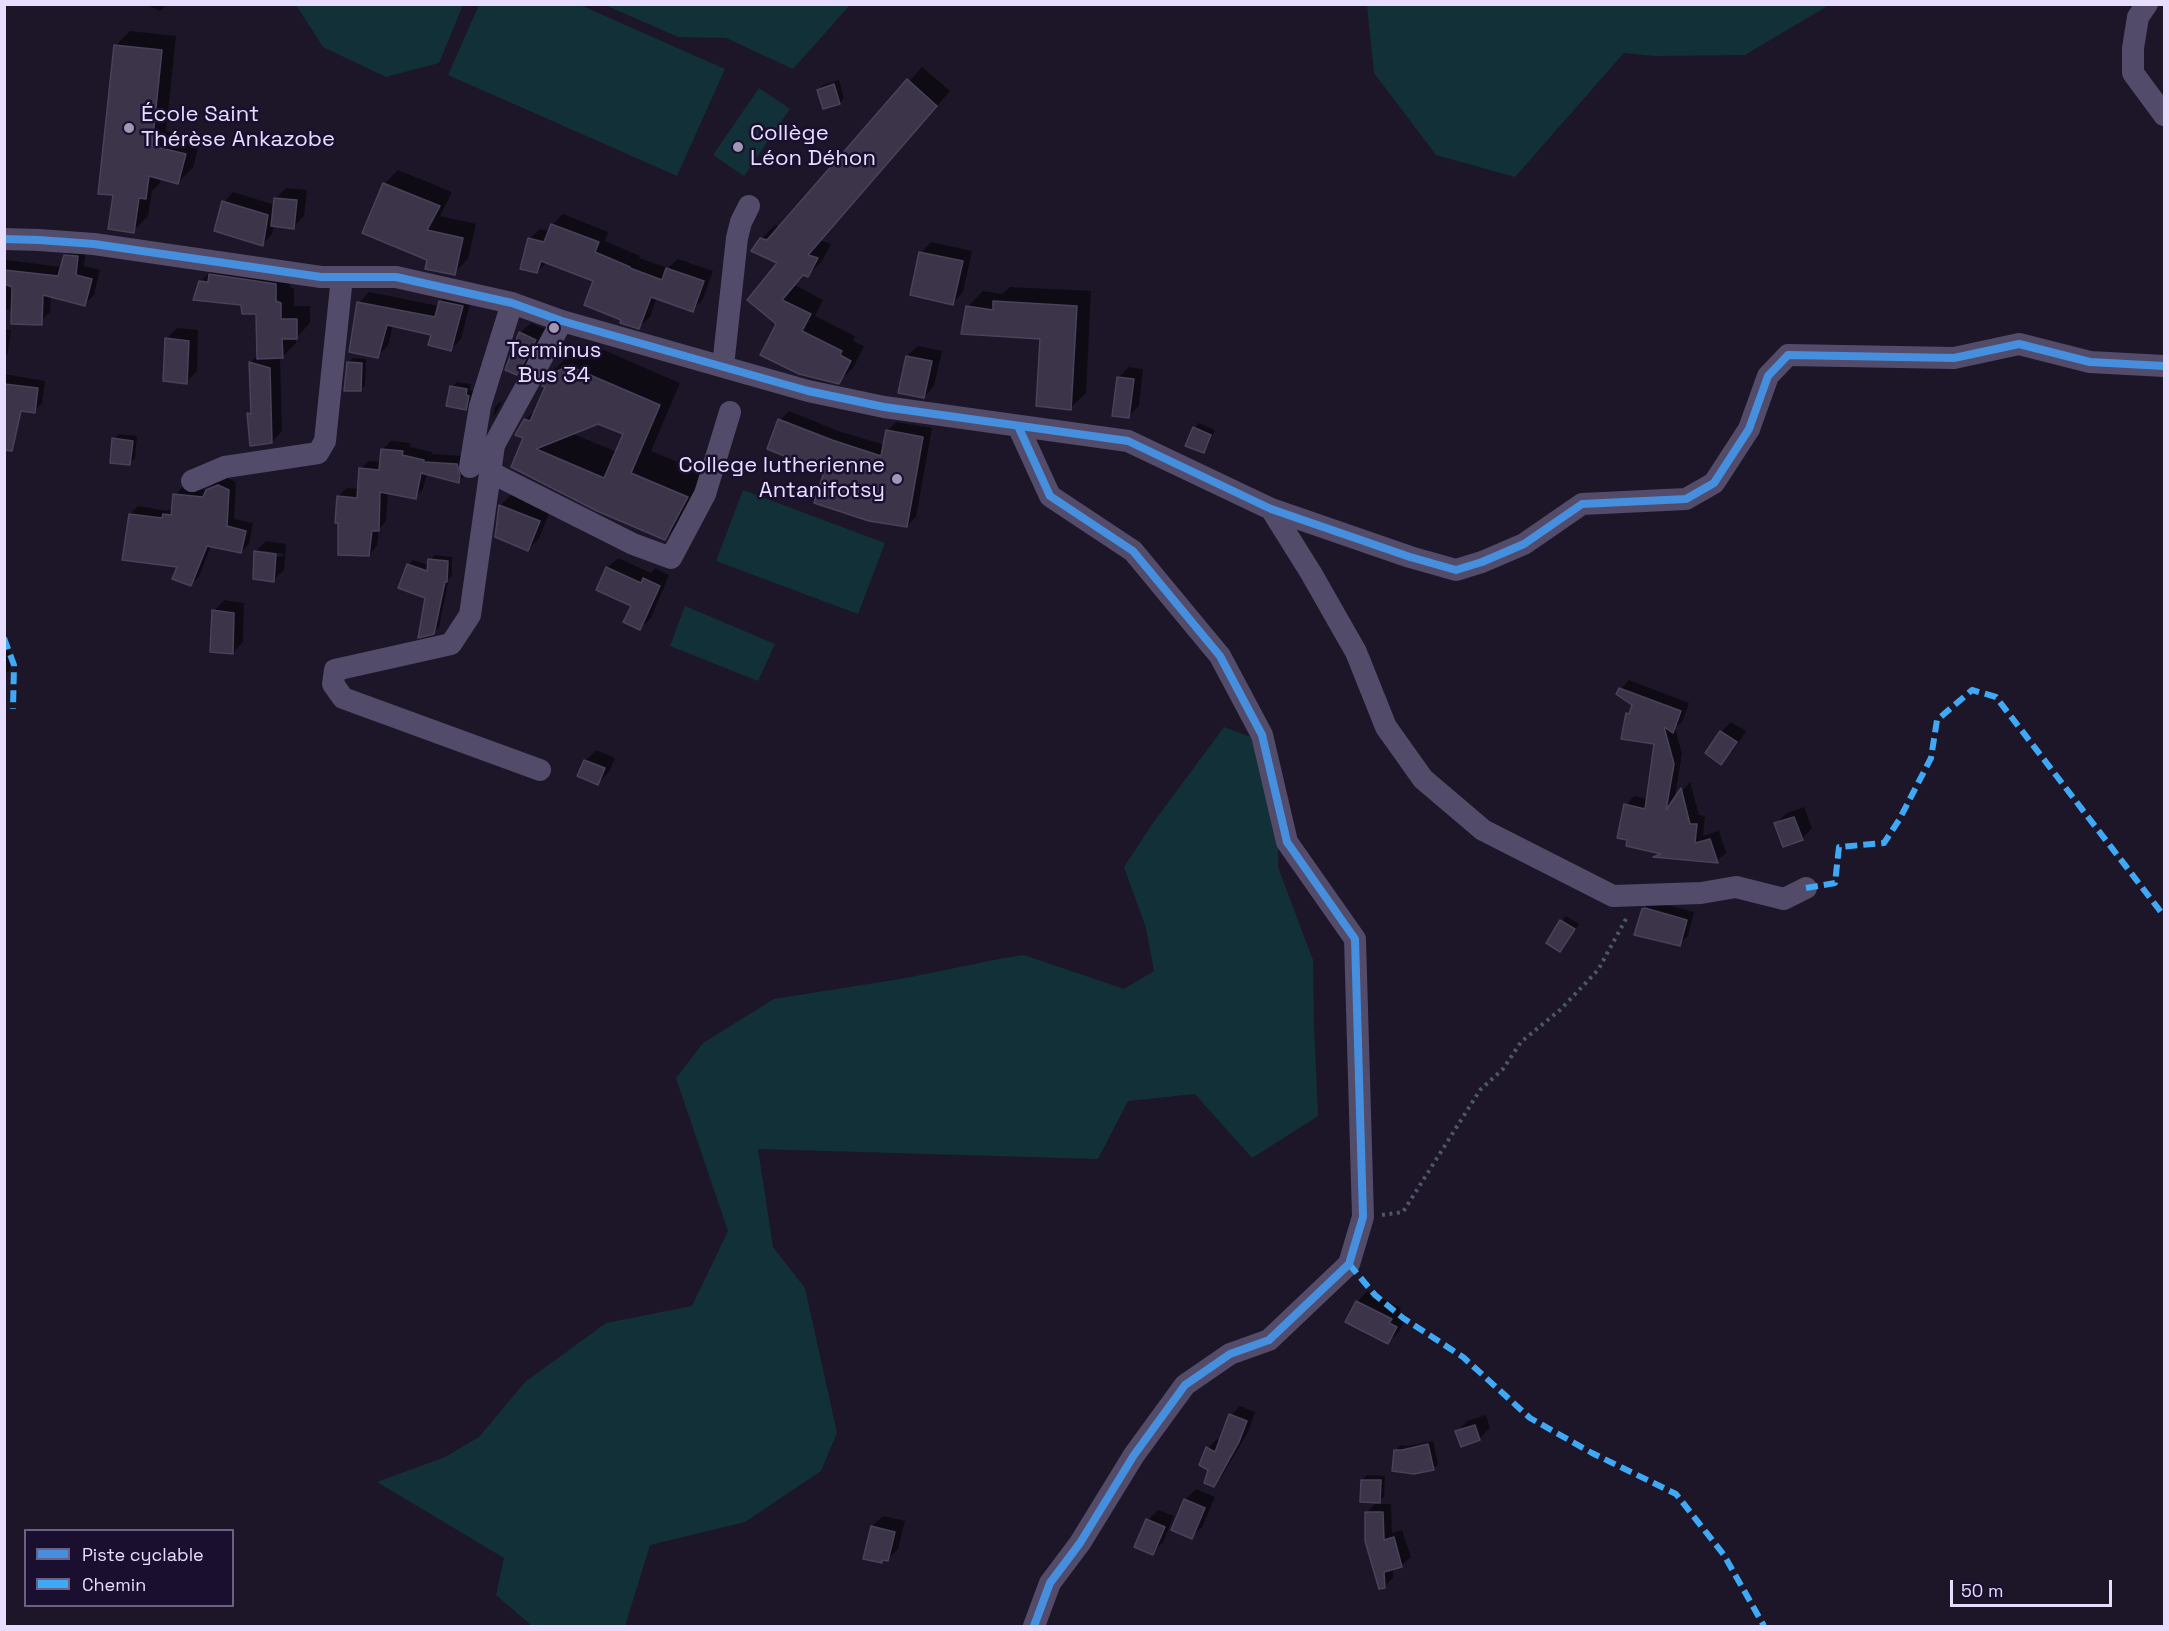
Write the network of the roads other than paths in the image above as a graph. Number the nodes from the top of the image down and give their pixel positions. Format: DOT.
graph roads {
  1 [pos="2146,4"];
  2 [pos="2164,115"];
  3 [pos="749,206"];
  4 [pos="4,239"];
  5 [pos="342,277"];
  6 [pos="512,303"];
  7 [pos="562,321"];
  8 [pos="723,366"];
  9 [pos="2164,366"];
  10 [pos="730,412"];
  11 [pos="1018,426"];
  12 [pos="480,469"];
  13 [pos="192,481"];
  14 [pos="1271,509"];
  15 [pos="540,770"];
  16 [pos="1806,888"];
  17 [pos="1034,1626"];
  1 -- 2 [label="street"];
  3 -- 8 [label="street"];
  4 -- 5 [label="street"];
  5 -- 6 [label="street"];
  5 -- 13 [label="street"];
  6 -- 7 [label="street"];
  6 -- 12 [label="street"];
  7 -- 8 [label="street"];
  7 -- 12 [label="street"];
  8 -- 11 [label="street"];
  9 -- 14 [label="street"];
  10 -- 12 [label="street"];
  11 -- 14 [label="street"];
  11 -- 17 [label="street"];
  12 -- 15 [label="street"];
  14 -- 16 [label="street"];
}
